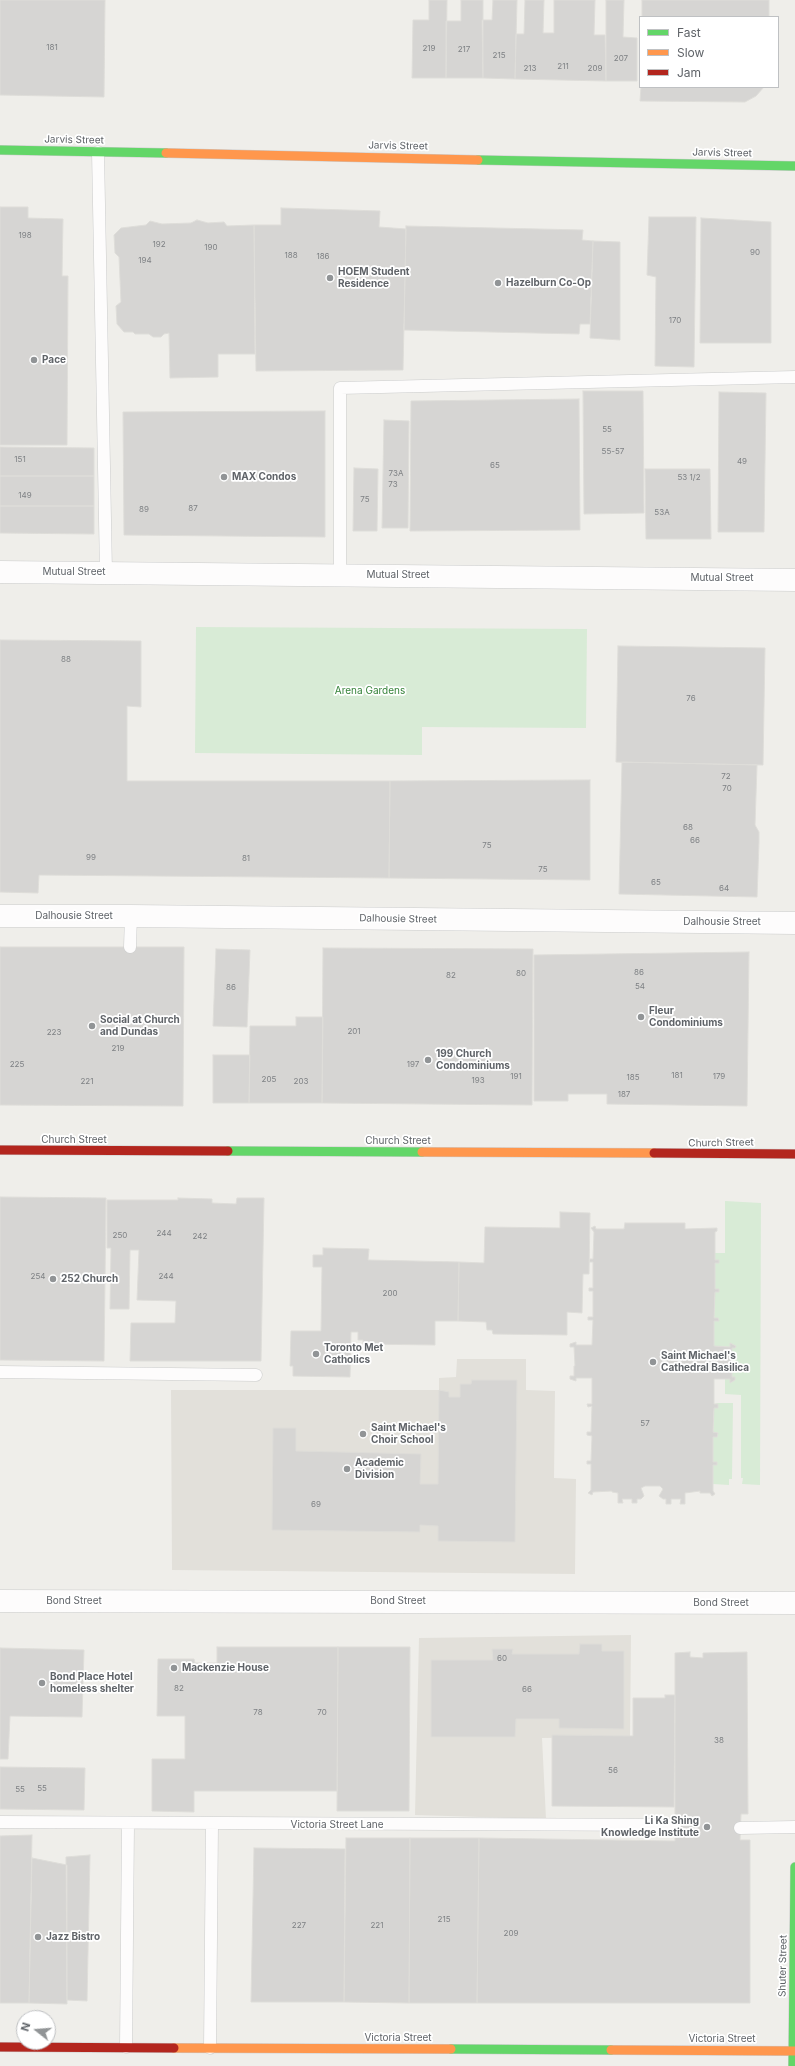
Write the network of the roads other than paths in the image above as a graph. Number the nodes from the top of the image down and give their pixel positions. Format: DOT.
graph roads {
  1 [pos="0,150"];
  2 [pos="98,152"];
  3 [pos="795,166"];
  4 [pos="795,377"];
  5 [pos="0,572"];
  6 [pos="106,572"];
  7 [pos="340,575"];
  8 [pos="795,580"];
  9 [pos="0,916"];
  10 [pos="131,916"];
  11 [pos="795,923"];
  12 [pos="130,947"];
  13 [pos="0,1150"];
  14 [pos="795,1154"];
  15 [pos="0,1372"];
  16 [pos="256,1375"];
  17 [pos="0,1601"];
  18 [pos="795,1603"];
  19 [pos="0,1822"];
  20 [pos="128,1824"];
  21 [pos="212,1825"];
  22 [pos="674,1825"];
  23 [pos="795,1827"];
  24 [pos="740,1828"];
  25 [pos="795,1867"];
  26 [pos="0,2047"];
  27 [pos="126,2047"];
  28 [pos="210,2048"];
  29 [pos="794,2050"];
  30 [pos="794,2066"];
  1 -- 2 [label="main road, Jarvis Street"];
  2 -- 3 [label="main road, Jarvis Street"];
  2 -- 6 [label="lane"];
  4 -- 7 [label="lane"];
  5 -- 6 [label="street, Mutual Street"];
  6 -- 7 [label="street, Mutual Street"];
  7 -- 8 [label="street, Mutual Street"];
  9 -- 10 [label="street, Dalhousie Street"];
  10 -- 11 [label="street, Dalhousie Street"];
  10 -- 12 [label="lane"];
  13 -- 14 [label="main road, Church Street"];
  15 -- 16 [label="lane"];
  17 -- 18 [label="street, Bond Street"];
  19 -- 20 [label="lane, Victoria Street Lane"];
  20 -- 21 [label="lane, Victoria Street Lane"];
  20 -- 27 [label="lane"];
  21 -- 22 [label="lane, Victoria Street Lane"];
  21 -- 28 [label="lane"];
  23 -- 24 [label="lane"];
  25 -- 29 [label="main road, Shuter Street"];
  26 -- 27 [label="main road, Victoria Street"];
  27 -- 28 [label="main road, Victoria Street"];
  28 -- 29 [label="main road, Victoria Street"];
  29 -- 30 [label="main road, Shuter Street"];
}
